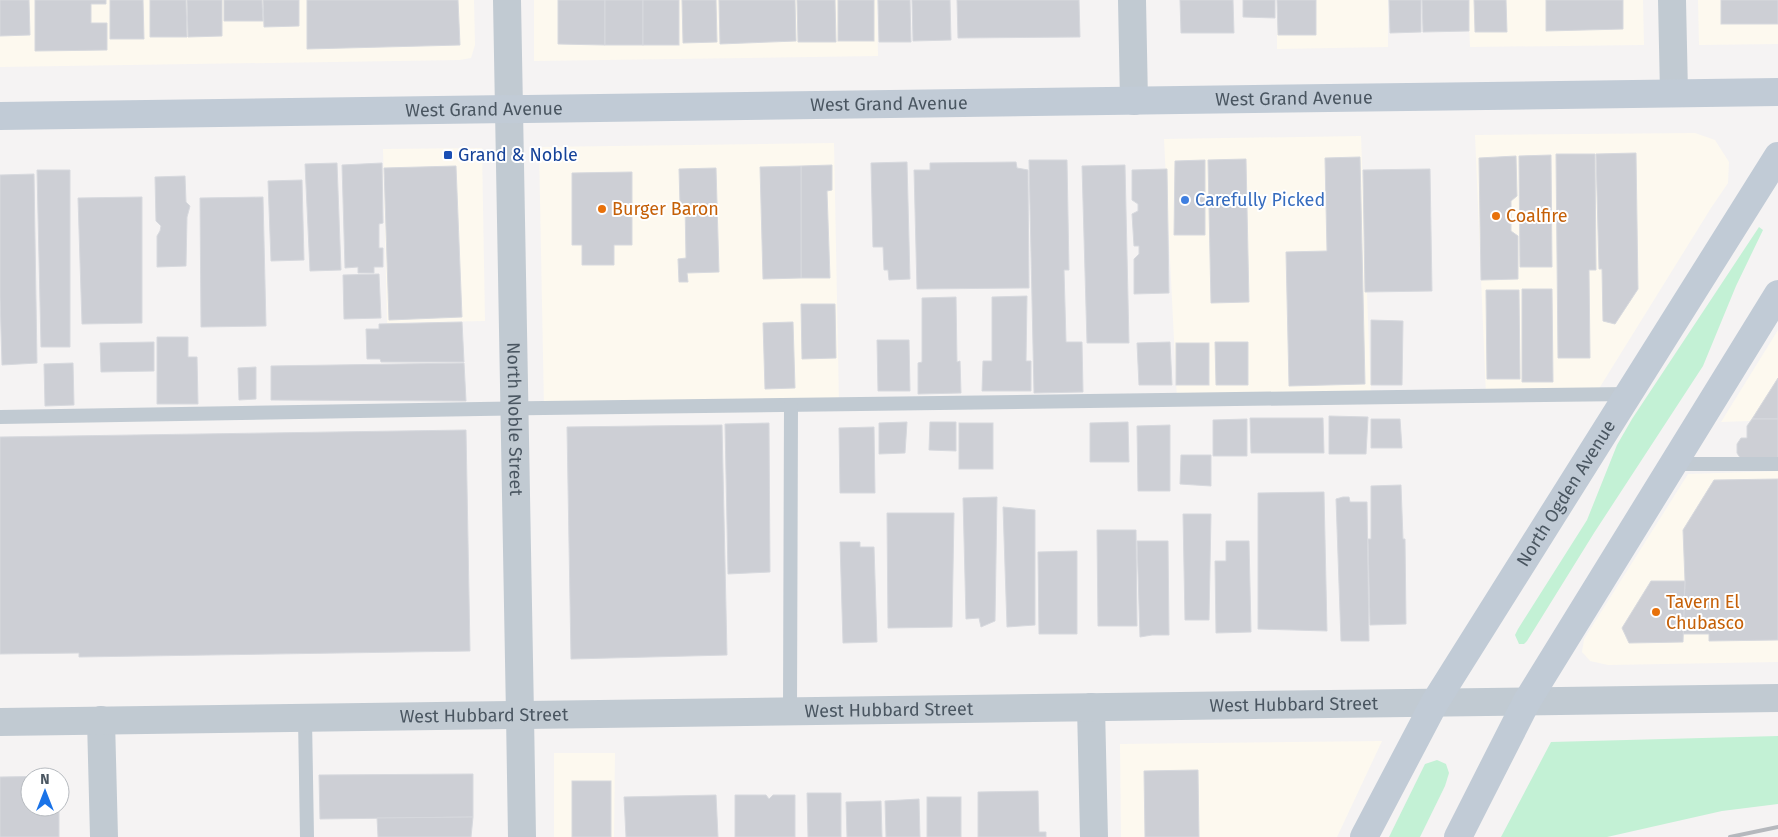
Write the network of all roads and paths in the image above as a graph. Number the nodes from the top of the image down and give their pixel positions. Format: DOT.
graph roads {
  1 [pos="507,0"];
  2 [pos="1132,0"];
  3 [pos="1672,0"];
  4 [pos="1778,92"];
  5 [pos="1674,93"];
  6 [pos="1134,101"];
  7 [pos="509,109"];
  8 [pos="0,116"];
  9 [pos="1778,156"];
  10 [pos="1778,294"];
  11 [pos="1629,394"];
  12 [pos="792,405"];
  13 [pos="514,408"];
  14 [pos="0,418"];
  15 [pos="1673,464"];
  16 [pos="1778,464"];
  17 [pos="1778,698"];
  18 [pos="1528,701"];
  19 [pos="1434,702"];
  20 [pos="1091,707"];
  21 [pos="790,710"];
  22 [pos="520,715"];
  23 [pos="305,718"];
  24 [pos="102,720"];
  25 [pos="0,722"];
  26 [pos="104,837"];
  27 [pos="307,837"];
  28 [pos="522,837"];
  29 [pos="1094,837"];
  30 [pos="1364,837"];
  31 [pos="1458,837"];
  1 -- 7 [label="street, North Noble Street"];
  2 -- 6 [label="street"];
  3 -- 5 [label="street"];
  4 -- 5 [label="main road, West Grand Avenue"];
  5 -- 6 [label="main road, West Grand Avenue"];
  6 -- 7 [label="main road, West Grand Avenue"];
  7 -- 8 [label="main road, West Grand Avenue"];
  7 -- 13 [label="street, North Noble Street"];
  9 -- 11 [label="main road, North Ogden Avenue"];
  10 -- 15 [label="main road"];
  11 -- 12 [label="lane"];
  11 -- 19 [label="main road, North Ogden Avenue"];
  12 -- 13 [label="lane"];
  12 -- 21 [label="lane"];
  13 -- 14 [label="lane"];
  13 -- 22 [label="street, North Noble Street"];
  15 -- 16 [label="lane"];
  15 -- 18 [label="main road"];
  17 -- 18 [label="street, West Hubbard Street"];
  18 -- 19 [label="street, West Hubbard Street"];
  18 -- 31 [label="main road"];
  19 -- 20 [label="street, West Hubbard Street"];
  19 -- 30 [label="main road, North Ogden Avenue"];
  20 -- 21 [label="street, West Hubbard Street"];
  20 -- 29 [label="street"];
  21 -- 22 [label="street, West Hubbard Street"];
  22 -- 23 [label="street, West Hubbard Street"];
  22 -- 28 [label="street, North Noble Street"];
  23 -- 24 [label="street, West Hubbard Street"];
  23 -- 27 [label="lane"];
  24 -- 25 [label="street, West Hubbard Street"];
  24 -- 26 [label="street"];
}
